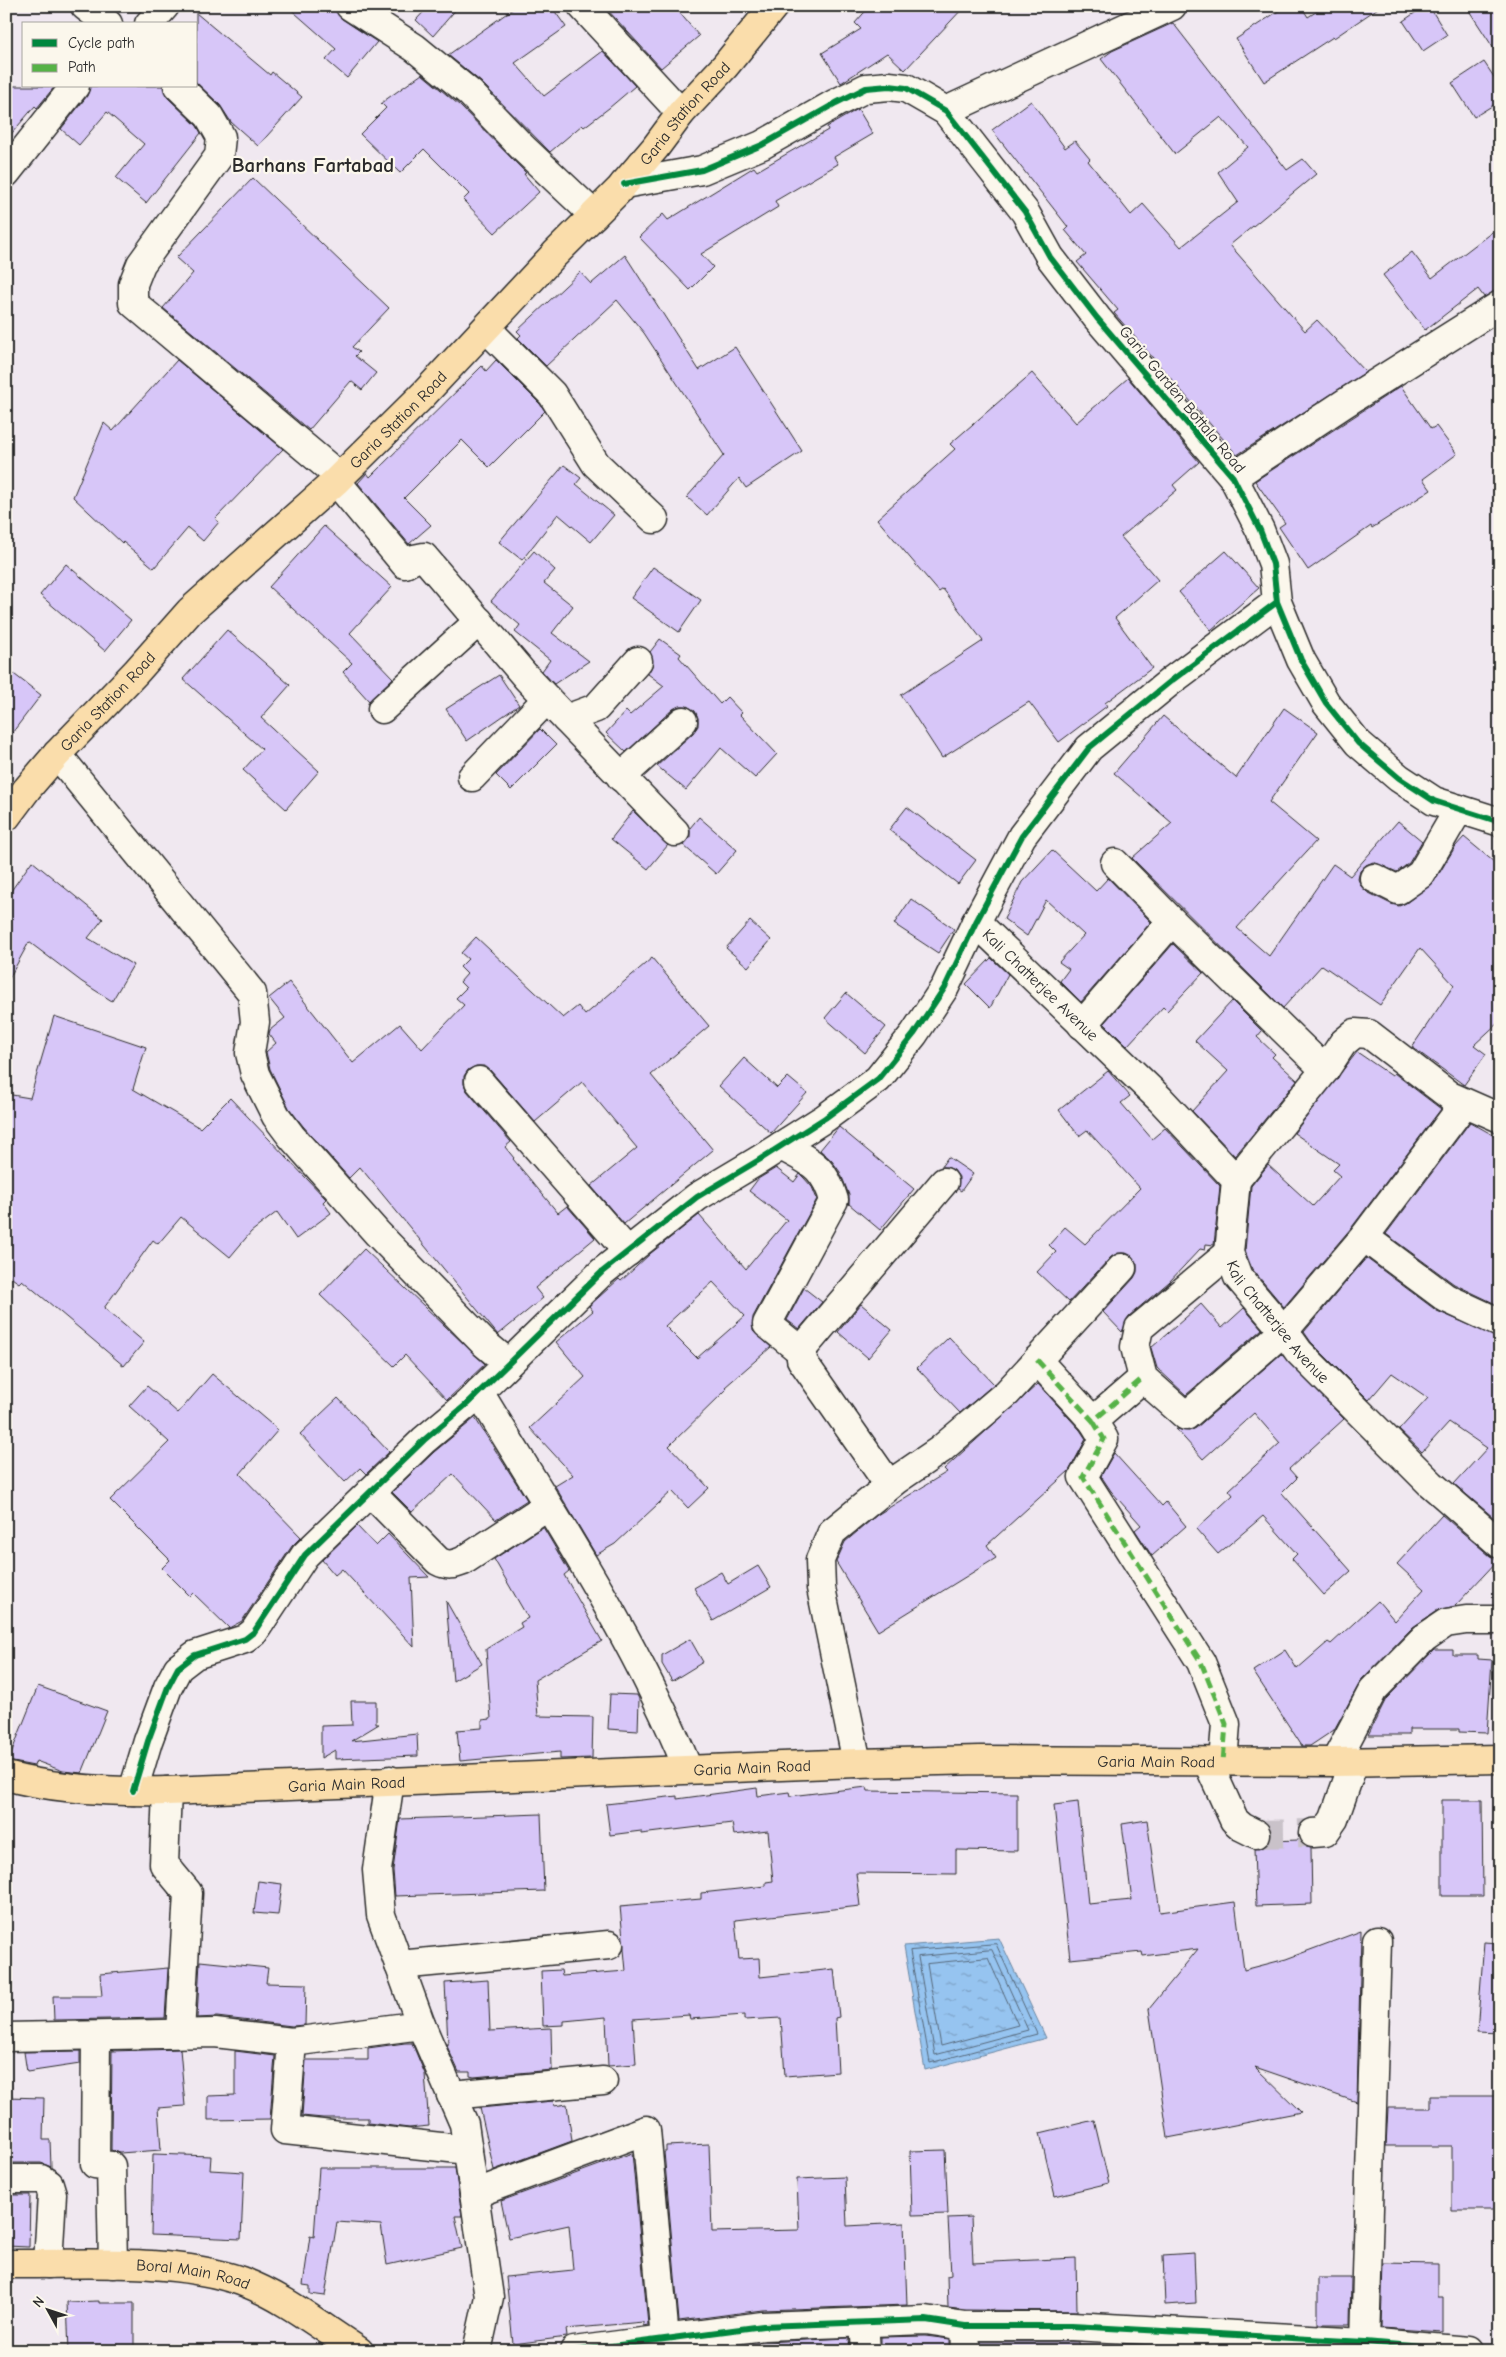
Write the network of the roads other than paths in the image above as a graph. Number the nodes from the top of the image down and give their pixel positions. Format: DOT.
graph roads {
  1 [pos="85,6"];
  2 [pos="165,6"];
  3 [pos="350,6"];
  4 [pos="582,6"];
  5 [pos="774,6"];
  6 [pos="1172,6"];
  7 [pos="105,22"];
  8 [pos="151,22"];
  9 [pos="74,88"];
  10 [pos="180,88"];
  11 [pos="946,111"];
  12 [pos="681,113"];
  13 [pos="6,173"];
  14 [pos="624,184"];
  15 [pos="594,215"];
  16 [pos="1500,305"];
  17 [pos="487,329"];
  18 [pos="1233,477"];
  19 [pos="338,479"];
  20 [pos="654,519"];
  21 [pos="1277,602"];
  22 [pos="479,621"];
  23 [pos="638,661"];
  24 [pos="548,699"];
  25 [pos="382,709"];
  26 [pos="566,719"];
  27 [pos="683,721"];
  28 [pos="57,754"];
  29 [pos="472,777"];
  30 [pos="621,777"];
  31 [pos="16,794"];
  32 [pos="1460,809"];
  33 [pos="6,817"];
  34 [pos="1500,822"];
  35 [pos="675,832"];
  36 [pos="1115,863"];
  37 [pos="1374,878"];
  38 [pos="1172,920"];
  39 [pos="976,922"];
  40 [pos="1082,1025"];
  41 [pos="1325,1070"];
  42 [pos="479,1081"];
  43 [pos="1464,1104"];
  44 [pos="1500,1118"];
  45 [pos="781,1146"];
  46 [pos="1236,1180"];
  47 [pos="944,1182"];
  48 [pos="1364,1237"];
  49 [pos="628,1252"];
  50 [pos="1229,1253"];
  51 [pos="1122,1268"];
  52 [pos="1500,1323"];
  53 [pos="1284,1331"];
  54 [pos="803,1353"];
  55 [pos="1037,1360"];
  56 [pos="508,1363"];
  57 [pos="1143,1378"];
  58 [pos="479,1392"];
  59 [pos="1093,1421"];
  60 [pos="889,1485"];
  61 [pos="370,1492"];
  62 [pos="547,1506"];
  63 [pos="1500,1544"];
  64 [pos="1500,1620"];
  65 [pos="1500,1759"];
  66 [pos="1215,1762"];
  67 [pos="1344,1762"];
  68 [pos="857,1763"];
  69 [pos="688,1769"];
  70 [pos="6,1776"];
  71 [pos="390,1780"];
  72 [pos="134,1791"];
  73 [pos="167,1791"];
  74 [pos="1313,1833"];
  75 [pos="1256,1834"];
  76 [pos="1377,1941"];
  77 [pos="609,1945"];
  78 [pos="399,1965"];
  79 [pos="421,2025"];
  80 [pos="180,2033"];
  81 [pos="96,2037"];
  82 [pos="6,2038"];
  83 [pos="292,2042"];
  84 [pos="604,2081"];
  85 [pos="451,2095"];
  86 [pos="468,2150"];
  87 [pos="6,2179"];
  88 [pos="474,2194"];
  89 [pos="6,2264"];
  90 [pos="48,2264"];
  91 [pos="112,2264"];
  92 [pos="864,2323"];
  93 [pos="666,2338"];
  94 [pos="966,2338"];
  95 [pos="1365,2342"];
  96 [pos="359,2351"];
  97 [pos="477,2351"];
  98 [pos="574,2351"];
  99 [pos="866,2351"];
  100 [pos="1469,2351"];
  1 -- 7 [label="street"];
  2 -- 8 [label="street"];
  3 -- 15 [label="street"];
  4 -- 12 [label="street"];
  5 -- 12 [label="main road, Garia Station Road"];
  6 -- 11 [label="street"];
  9 -- 13 [label="street"];
  10 -- 19 [label="street"];
  11 -- 14 [label="street"];
  11 -- 18 [label="street, Garia Garden Bottala Road"];
  12 -- 14 [label="main road, Garia Station Road"];
  14 -- 15 [label="main road, Garia Station Road"];
  15 -- 17 [label="main road, Garia Station Road"];
  16 -- 18 [label="street"];
  17 -- 19 [label="main road, Garia Station Road"];
  17 -- 20 [label="street"];
  18 -- 21 [label="street, Garia Garden Bottala Road"];
  19 -- 22 [label="street"];
  19 -- 28 [label="main road, Garia Station Road"];
  21 -- 32 [label="street, Garia Garden Bottala Road"];
  21 -- 39 [label="street"];
  22 -- 24 [label="street"];
  22 -- 25 [label="street"];
  23 -- 26 [label="street"];
  24 -- 26 [label="street"];
  24 -- 29 [label="street"];
  26 -- 30 [label="street"];
  27 -- 30 [label="street"];
  28 -- 31 [label="main road, Garia Station Road"];
  28 -- 56 [label="street"];
  30 -- 35 [label="street"];
  31 -- 33 [label="main road, Garia Station Road"];
  32 -- 34 [label="street, Garia Garden Bottala Road"];
  32 -- 37 [label="street"];
  36 -- 38 [label="street"];
  38 -- 40 [label="street"];
  38 -- 41 [label="street"];
  39 -- 40 [label="street, Kali Chatterjee Avenue"];
  39 -- 45 [label="street"];
  40 -- 46 [label="street, Kali Chatterjee Avenue"];
  41 -- 43 [label="street"];
  41 -- 46 [label="street"];
  42 -- 49 [label="street"];
  43 -- 44 [label="street"];
  43 -- 48 [label="street"];
  45 -- 49 [label="street"];
  45 -- 54 [label="street"];
  46 -- 50 [label="street, Kali Chatterjee Avenue"];
  47 -- 54 [label="street"];
  48 -- 52 [label="street"];
  48 -- 53 [label="street"];
  49 -- 56 [label="street"];
  50 -- 53 [label="street, Kali Chatterjee Avenue"];
  50 -- 57 [label="street"];
  51 -- 55 [label="street"];
  53 -- 57 [label="street"];
  53 -- 63 [label="street, Kali Chatterjee Avenue"];
  54 -- 60 [label="street"];
  55 -- 59 [label="street"];
  55 -- 60 [label="street"];
  56 -- 58 [label="street"];
  57 -- 59 [label="street"];
  58 -- 61 [label="street"];
  58 -- 62 [label="street"];
  59 -- 66 [label="street"];
  60 -- 68 [label="street"];
  61 -- 62 [label="street"];
  61 -- 72 [label="street"];
  62 -- 69 [label="street"];
  64 -- 67 [label="street"];
  65 -- 67 [label="main road, Garia Main Road"];
  66 -- 67 [label="main road, Garia Main Road"];
  66 -- 68 [label="main road, Garia Main Road"];
  66 -- 75 [label="street"];
  67 -- 74 [label="street"];
  68 -- 69 [label="main road, Garia Main Road"];
  69 -- 71 [label="main road, Garia Main Road"];
  70 -- 72 [label="main road, Garia Main Road"];
  71 -- 73 [label="main road, Garia Main Road"];
  71 -- 78 [label="street"];
  72 -- 73 [label="main road, Garia Main Road"];
  73 -- 80 [label="street"];
  76 -- 95 [label="street"];
  77 -- 78 [label="street"];
  78 -- 79 [label="street"];
  79 -- 83 [label="street"];
  79 -- 85 [label="street"];
  80 -- 81 [label="street"];
  80 -- 83 [label="street"];
  81 -- 82 [label="street"];
  81 -- 91 [label="street"];
  83 -- 86 [label="street"];
  84 -- 85 [label="street"];
  85 -- 86 [label="street"];
  86 -- 88 [label="street"];
  87 -- 90 [label="street"];
  88 -- 93 [label="street"];
  88 -- 97 [label="street"];
  89 -- 90 [label="main road, Boral Main Road"];
  90 -- 91 [label="main road, Boral Main Road"];
  91 -- 96 [label="main road, Boral Main Road"];
  92 -- 93 [label="street"];
  92 -- 94 [label="street"];
  92 -- 99 [label="street"];
  93 -- 98 [label="street"];
  94 -- 95 [label="street"];
  95 -- 100 [label="street"];
}
